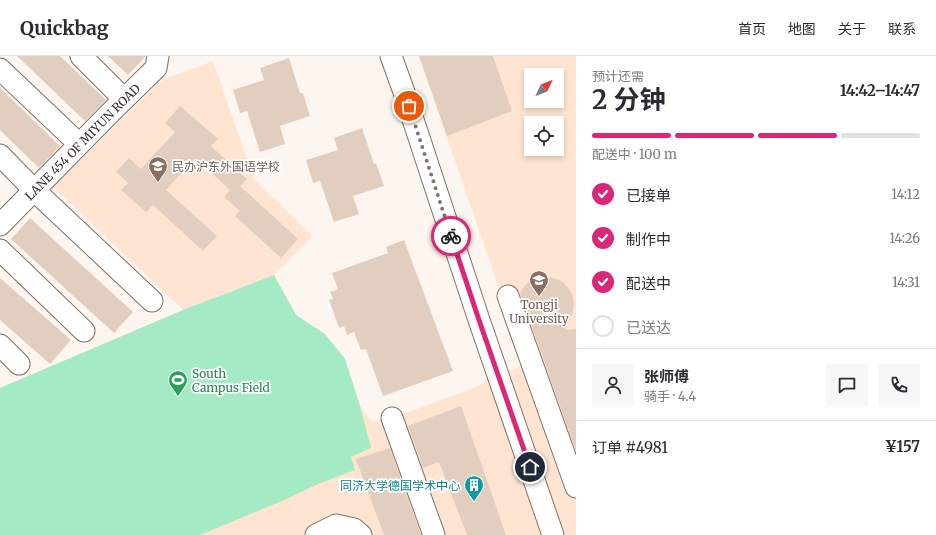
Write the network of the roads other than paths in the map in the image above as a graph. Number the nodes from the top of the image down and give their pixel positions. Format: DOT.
graph roads {
  1 [pos="81,56"];
  2 [pos="158,56"];
  3 [pos="391,56"];
  4 [pos="0,69"];
  5 [pos="124,99"];
  6 [pos="79,144"];
  7 [pos="0,155"];
  8 [pos="34,190"];
  9 [pos="0,225"];
  10 [pos="0,250"];
  11 [pos="508,296"];
  12 [pos="152,301"];
  13 [pos="84,331"];
  14 [pos="0,345"];
  15 [pos="19,364"];
  16 [pos="392,418"];
  17 [pos="576,487"];
  18 [pos="316,535"];
  19 [pos="361,535"];
  20 [pos="434,535"];
  21 [pos="553,535"];
  1 -- 5 [label="street"];
  2 -- 5 [label="street, LANE 454 OF MIYUN ROAD"];
  3 -- 21 [label="street"];
  4 -- 6 [label="street"];
  5 -- 6 [label="street, LANE 454 OF MIYUN ROAD"];
  6 -- 8 [label="street, LANE 454 OF MIYUN ROAD"];
  7 -- 8 [label="street"];
  8 -- 9 [label="street, LANE 454 OF MIYUN ROAD"];
  8 -- 12 [label="street"];
  10 -- 13 [label="street"];
  11 -- 17 [label="street"];
  14 -- 15 [label="street"];
  16 -- 20 [label="street"];
  18 -- 19 [label="street"];
}
